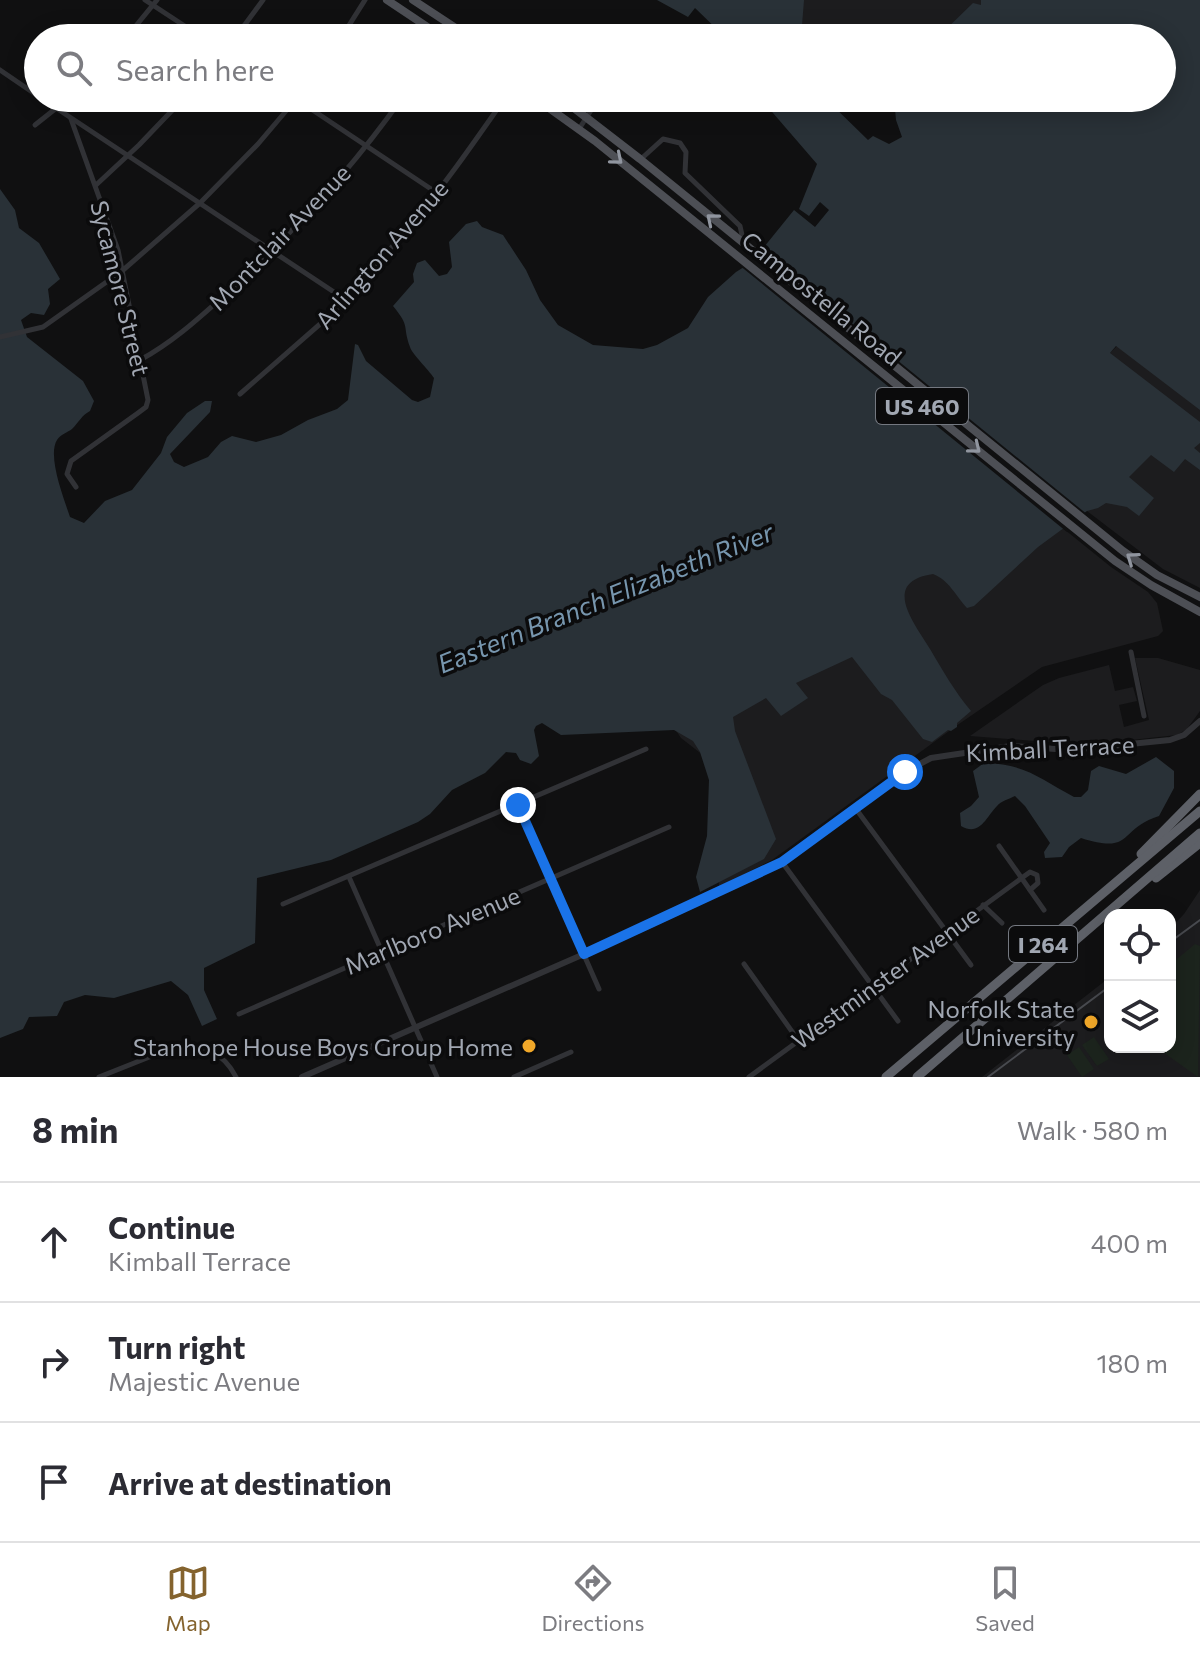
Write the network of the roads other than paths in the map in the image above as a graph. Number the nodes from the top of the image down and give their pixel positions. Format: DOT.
graph roads {
  1 [pos="145,0"];
  2 [pos="263,0"];
  3 [pos="365,0"];
  4 [pos="387,0"];
  5 [pos="413,0"];
  6 [pos="155,3"];
  7 [pos="138,24"];
  8 [pos="184,24"];
  9 [pos="245,24"];
  10 [pos="350,24"];
  11 [pos="423,24"];
  12 [pos="449,24"];
  13 [pos="0,70"];
  14 [pos="24,87"];
  15 [pos="54,112"];
  16 [pos="60,112"];
  17 [pos="170,112"];
  18 [pos="284,112"];
  19 [pos="316,112"];
  20 [pos="392,112"];
  21 [pos="495,112"];
  22 [pos="555,112"];
  23 [pos="580,112"];
  24 [pos="590,112"];
  25 [pos="587,117"];
  26 [pos="71,119"];
  27 [pos="35,125"];
  28 [pos="579,129"];
  29 [pos="366,146"];
  30 [pos="129,155"];
  31 [pos="640,159"];
  32 [pos="96,185"];
  33 [pos="437,193"];
  34 [pos="200,203"];
  35 [pos="742,235"];
  36 [pos="272,250"];
  37 [pos="122,271"];
  38 [pos="343,298"];
  39 [pos="0,337"];
  40 [pos="140,360"];
  41 [pos="240,394"];
  42 [pos="76,487"];
  43 [pos="1200,597"];
  44 [pos="1200,612"];
  45 [pos="1131,652"];
  46 [pos="1144,716"];
  47 [pos="1200,721"];
  48 [pos="646,749"];
  49 [pos="1200,794"];
  50 [pos="518,805"];
  51 [pos="856,809"];
  52 [pos="1200,811"];
  53 [pos="669,827"];
  54 [pos="1200,833"];
  55 [pos="1200,843"];
  56 [pos="999,846"];
  57 [pos="782,862"];
  58 [pos="349,877"];
  59 [pos="1021,878"];
  60 [pos="550,879"];
  61 [pos="1114,883"];
  62 [pos="1030,890"];
  63 [pos="283,904"];
  64 [pos="983,905"];
  65 [pos="1112,909"];
  66 [pos="1112,909"];
  67 [pos="1044,910"];
  68 [pos="1104,916"];
  69 [pos="1002,923"];
  70 [pos="947,932"];
  71 [pos="383,952"];
  72 [pos="584,954"];
  73 [pos="744,964"];
  74 [pos="971,965"];
  75 [pos="872,986"];
  76 [pos="599,989"];
  77 [pos="239,1014"];
  78 [pos="898,1021"];
  79 [pos="415,1028"];
  80 [pos="798,1040"];
  81 [pos="571,1052"];
  82 [pos="99,1077"];
  83 [pos="236,1077"];
  84 [pos="302,1077"];
  85 [pos="437,1077"];
  86 [pos="514,1077"];
  87 [pos="749,1077"];
  88 [pos="886,1077"];
  89 [pos="917,1077"];
  1 -- 6 [label="street"];
  2 -- 9 [label="street"];
  3 -- 10 [label="street"];
  4 -- 11 [label="main road"];
  5 -- 12 [label="main road"];
  6 -- 7 [label="street"];
  6 -- 8 [label="street"];
  13 -- 14 [label="street"];
  15 -- 27 [label="street"];
  16 -- 26 [label="street"];
  17 -- 30 [label="street"];
  18 -- 34 [label="street"];
  19 -- 29 [label="street"];
  20 -- 29 [label="street, Montclair Avenue"];
  21 -- 33 [label="street, Arlington Avenue"];
  22 -- 28 [label="main road, Campostella Road / US 460"];
  23 -- 25 [label="main road, Campostella Road / US 460"];
  24 -- 25 [label="street"];
  25 -- 28 [label="street"];
  25 -- 31 [label="main road, Campostella Road / US 460"];
  26 -- 30 [label="street"];
  26 -- 32 [label="street, Sycamore Street"];
  28 -- 44 [label="main road, Campostella Road / US 460, one-way"];
  29 -- 33 [label="street"];
  29 -- 36 [label="street, Montclair Avenue"];
  30 -- 32 [label="street"];
  30 -- 34 [label="street"];
  31 -- 35 [label="street"];
  43 -- 31 [label="main road, Campostella Road / US 460, one-way"];
  32 -- 37 [label="street, Sycamore Street"];
  33 -- 38 [label="street, Arlington Avenue"];
  34 -- 36 [label="street"];
  34 -- 37 [label="street"];
  36 -- 38 [label="street"];
  36 -- 40 [label="street, Montclair Avenue"];
  37 -- 39 [label="street"];
  37 -- 40 [label="street, Sycamore Street"];
  38 -- 41 [label="street, Arlington Avenue"];
  40 -- 42 [label="street, Sycamore Street"];
  45 -- 46 [label="street"];
  47 -- 51 [label="street, Kimball Terrace"];
  48 -- 50 [label="street"];
  49 -- 61 [label="highway"];
  50 -- 58 [label="street"];
  50 -- 60 [label="street"];
  51 -- 57 [label="street, Kimball Terrace"];
  51 -- 70 [label="street"];
  52 -- 61 [label="highway, I 264"];
  53 -- 60 [label="street, Marlboro Avenue"];
  54 -- 65 [label="highway, I 264"];
  55 -- 66 [label="highway"];
  56 -- 59 [label="street"];
  57 -- 72 [label="street, Kimball Terrace"];
  57 -- 75 [label="street"];
  58 -- 63 [label="street"];
  58 -- 71 [label="street"];
  59 -- 62 [label="street"];
  59 -- 62 [label="street"];
  59 -- 64 [label="street, Westminster Avenue"];
  60 -- 71 [label="street, Marlboro Avenue"];
  60 -- 72 [label="street"];
  61 -- 88 [label="highway, I 264"];
  62 -- 67 [label="street"];
  64 -- 69 [label="street"];
  64 -- 70 [label="street, Westminster Avenue"];
  68 -- 89 [label="highway, I 264"];
  70 -- 74 [label="street"];
  70 -- 75 [label="street, Westminster Avenue"];
  71 -- 77 [label="street, Marlboro Avenue"];
  71 -- 79 [label="street"];
  72 -- 76 [label="street"];
  72 -- 79 [label="street, Kimball Terrace"];
  73 -- 80 [label="street"];
  75 -- 78 [label="street"];
  75 -- 80 [label="street, Westminster Avenue"];
  79 -- 84 [label="street, Kimball Terrace"];
  79 -- 85 [label="street"];
  80 -- 87 [label="street, Westminster Avenue"];
  81 -- 86 [label="street"];
  82 -- 83 [label="street"];
}
